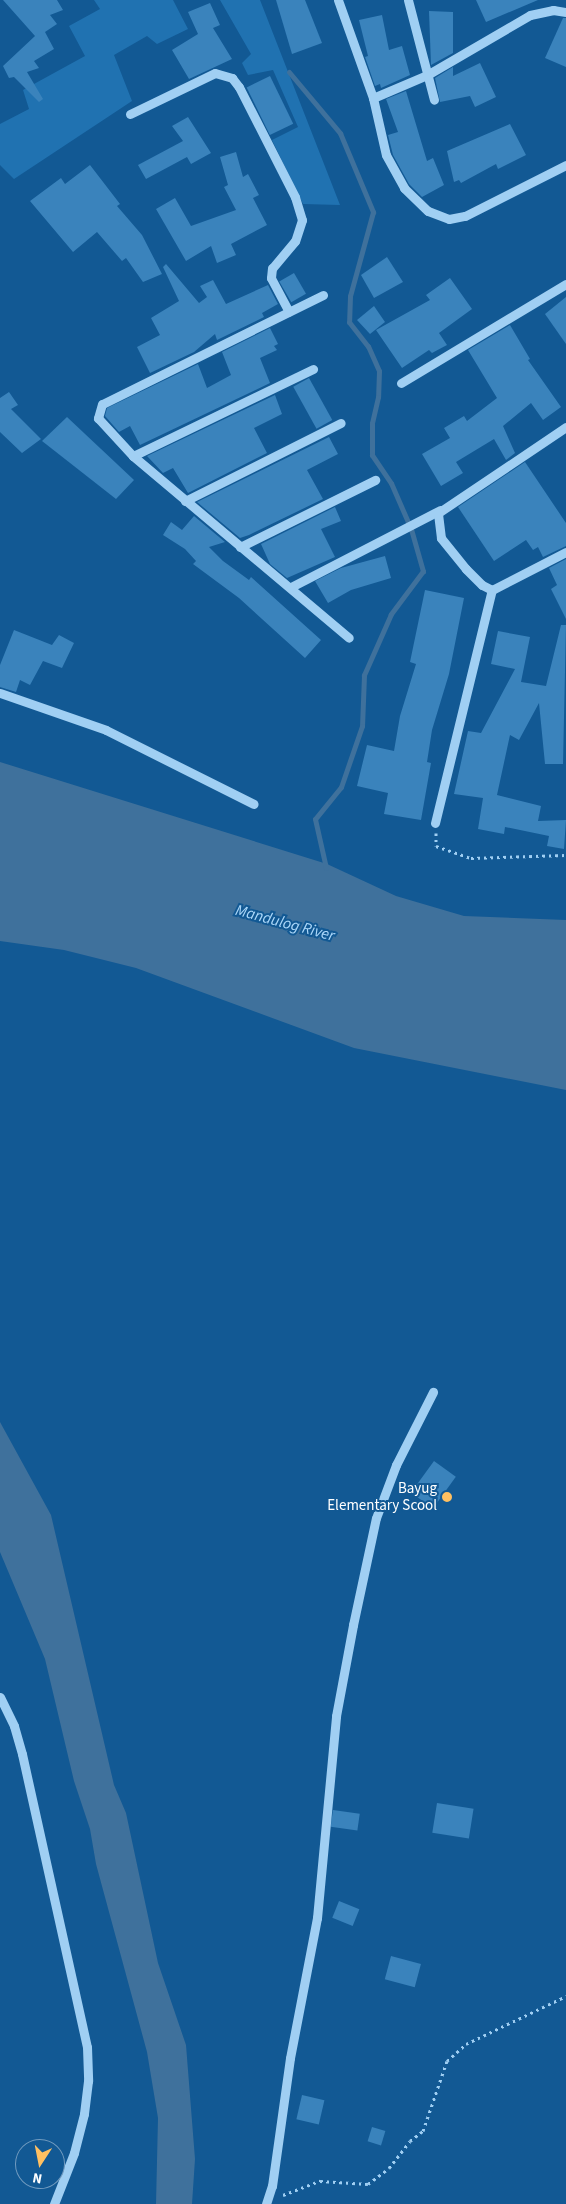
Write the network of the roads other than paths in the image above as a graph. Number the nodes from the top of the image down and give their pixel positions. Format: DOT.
graph roads {
  1 [pos="338,0"];
  2 [pos="408,0"];
  3 [pos="566,12"];
  4 [pos="427,75"];
  5 [pos="373,98"];
  6 [pos="434,100"];
  7 [pos="130,114"];
  8 [pos="566,165"];
  9 [pos="566,284"];
  10 [pos="323,295"];
  11 [pos="289,312"];
  12 [pos="313,369"];
  13 [pos="401,383"];
  14 [pos="341,423"];
  15 [pos="566,427"];
  16 [pos="134,456"];
  17 [pos="375,480"];
  18 [pos="185,501"];
  19 [pos="440,510"];
  20 [pos="240,547"];
  21 [pos="566,552"];
  22 [pos="291,588"];
  23 [pos="492,590"];
  24 [pos="349,638"];
  25 [pos="0,693"];
  26 [pos="254,804"];
  27 [pos="435,823"];
  28 [pos="433,1392"];
  29 [pos="0,1697"];
  30 [pos="54,2204"];
  31 [pos="266,2204"];
  1 -- 5 [label="street"];
  2 -- 4 [label="street"];
  3 -- 4 [label="street"];
  4 -- 5 [label="street"];
  4 -- 6 [label="street"];
  5 -- 8 [label="street"];
  7 -- 11 [label="street"];
  9 -- 13 [label="street"];
  10 -- 11 [label="street"];
  11 -- 16 [label="street"];
  12 -- 16 [label="street"];
  14 -- 18 [label="street"];
  15 -- 19 [label="street"];
  16 -- 18 [label="street"];
  17 -- 20 [label="street"];
  18 -- 20 [label="street"];
  19 -- 22 [label="street"];
  19 -- 23 [label="street"];
  20 -- 22 [label="street"];
  21 -- 23 [label="street"];
  22 -- 24 [label="street"];
  23 -- 27 [label="street"];
  25 -- 26 [label="street"];
  28 -- 31 [label="street"];
  29 -- 30 [label="street"];
}
